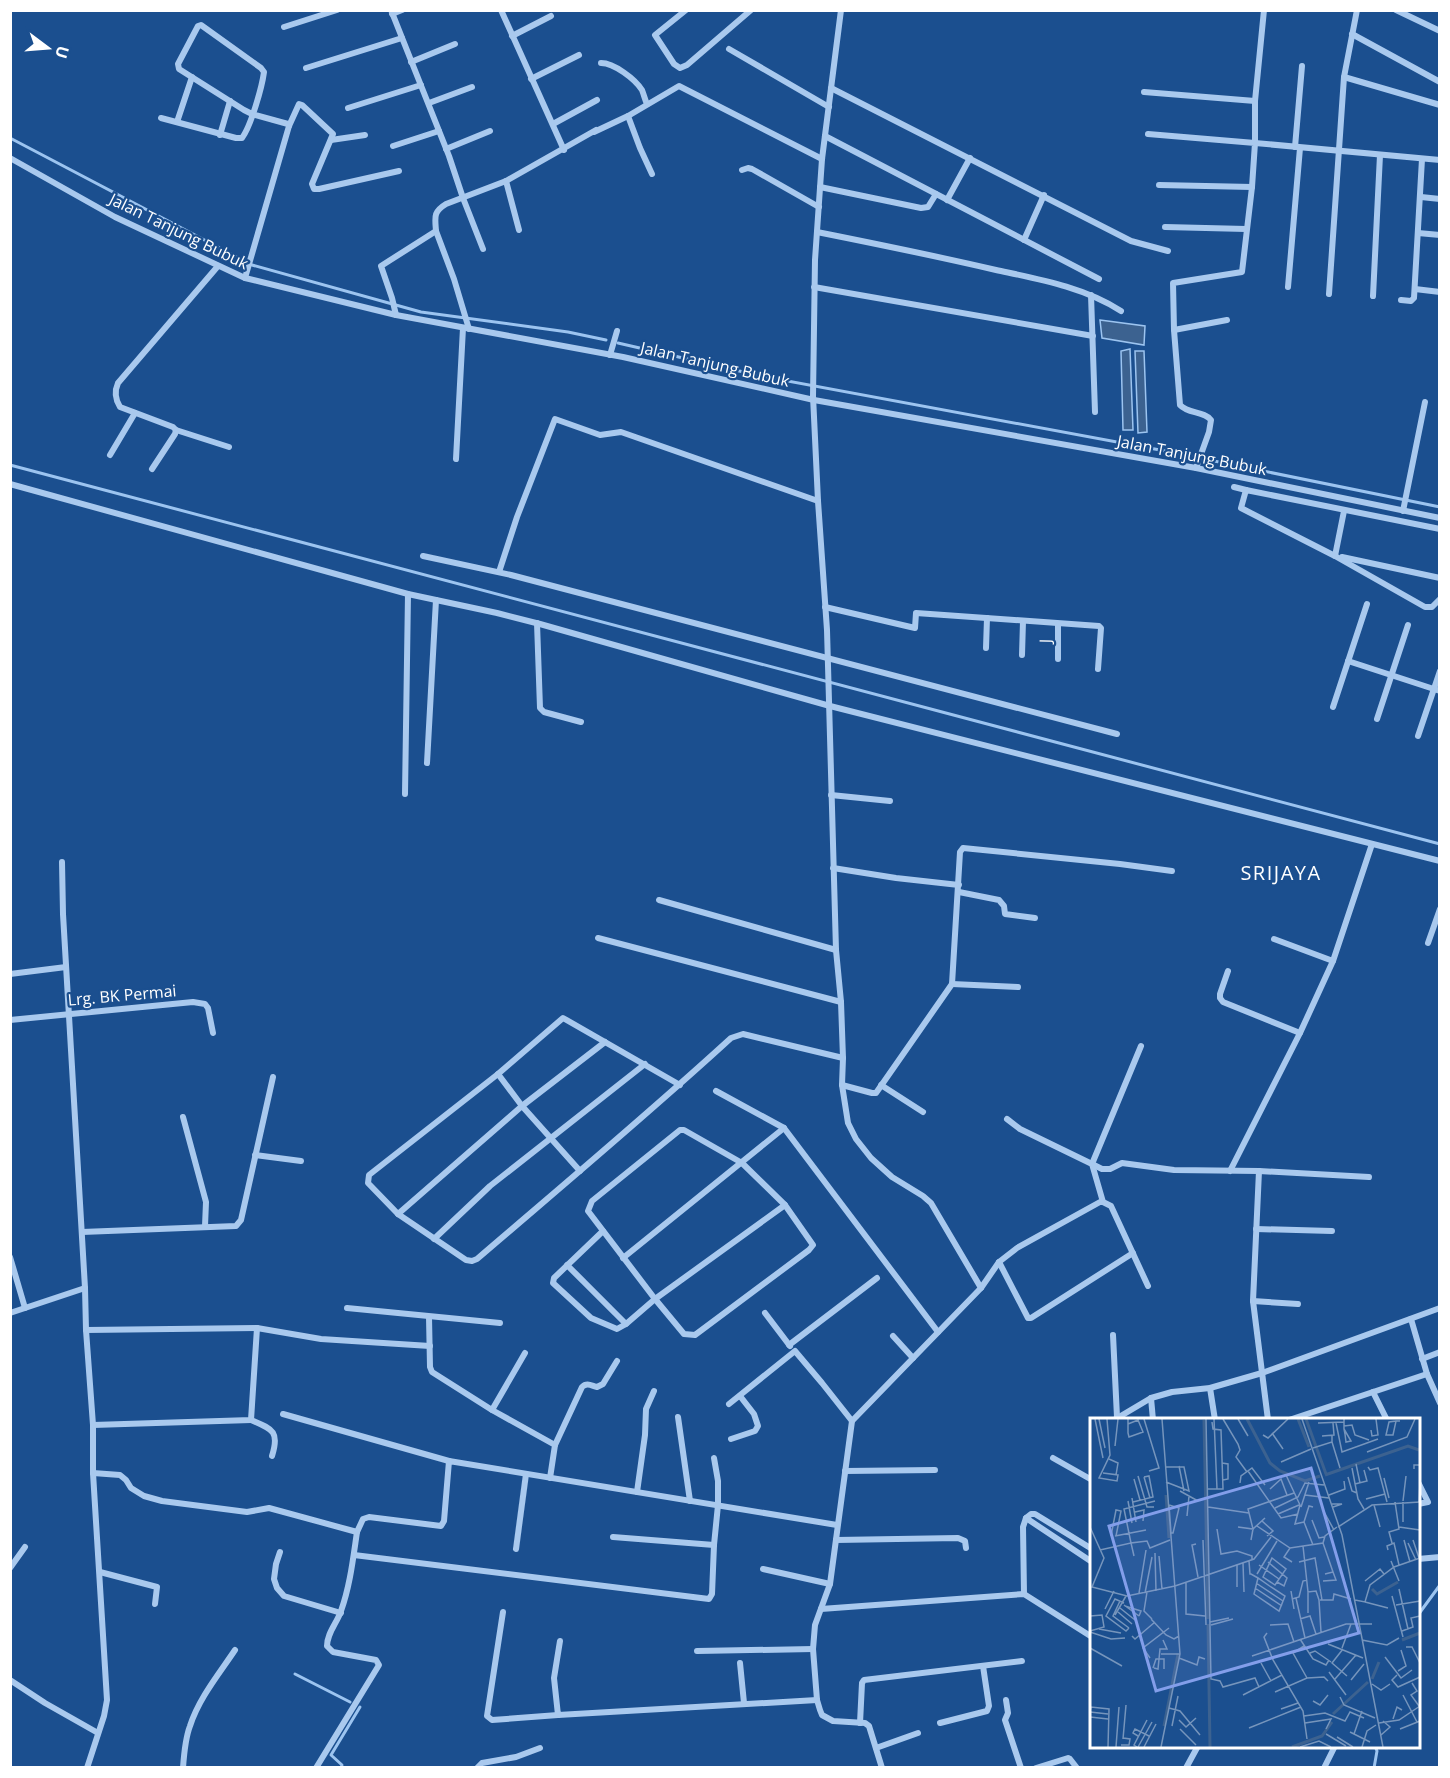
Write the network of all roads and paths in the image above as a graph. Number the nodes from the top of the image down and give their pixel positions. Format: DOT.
graph roads {
  1 [pos="337,10"];
  2 [pos="402,10"];
  3 [pos="501,10"];
  4 [pos="686,10"];
  5 [pos="751,10"];
  6 [pos="841,10"];
  7 [pos="1264,10"];
  8 [pos="1357,10"];
  9 [pos="1396,10"];
  10 [pos="392,12"];
  11 [pos="551,16"];
  12 [pos="284,27"];
  13 [pos="1440,31"];
  14 [pos="1352,34"];
  15 [pos="512,36"];
  16 [pos="402,38"];
  17 [pos="455,44"];
  18 [pos="729,49"];
  19 [pos="579,55"];
  20 [pos="411,62"];
  21 [pos="601,63"];
  22 [pos="1302,66"];
  23 [pos="306,68"];
  24 [pos="192,77"];
  25 [pos="1344,77"];
  26 [pos="531,79"];
  27 [pos="1440,82"];
  28 [pos="421,85"];
  29 [pos="472,87"];
  30 [pos="831,88"];
  31 [pos="1144,92"];
  32 [pos="597,100"];
  33 [pos="230,101"];
  34 [pos="1255,101"];
  35 [pos="429,104"];
  36 [pos="647,105"];
  37 [pos="1440,105"];
  38 [pos="829,107"];
  39 [pos="348,108"];
  40 [pos="252,114"];
  41 [pos="628,116"];
  42 [pos="161,118"];
  43 [pos="177,122"];
  44 [pos="553,124"];
  45 [pos="289,126"];
  46 [pos="439,130"];
  47 [pos="490,131"];
  48 [pos="1148,134"];
  49 [pos="220,135"];
  50 [pos="365,135"];
  51 [pos="825,136"];
  52 [pos="331,140"];
  53 [pos="1255,143"];
  54 [pos="393,146"];
  55 [pos="1298,147"];
  56 [pos="446,149"];
  57 [pos="564,150"];
  58 [pos="1340,151"];
  59 [pos="1380,155"];
  60 [pos="10,158"];
  61 [pos="970,158"];
  62 [pos="822,159"];
  63 [pos="1422,159"];
  64 [pos="1440,160"];
  65 [pos="742,170"];
  66 [pos="399,171"];
  67 [pos="652,174"];
  68 [pos="506,181"];
  69 [pos="1159,185"];
  70 [pos="820,187"];
  71 [pos="1252,187"];
  72 [pos="936,194"];
  73 [pos="1044,195"];
  74 [pos="1421,197"];
  75 [pos="463,198"];
  76 [pos="1440,199"];
  77 [pos="948,200"];
  78 [pos="819,207"];
  79 [pos="1165,227"];
  80 [pos="1246,229"];
  81 [pos="519,230"];
  82 [pos="436,231"];
  83 [pos="817,232"];
  84 [pos="1419,233"];
  85 [pos="1440,235"];
  86 [pos="1024,240"];
  87 [pos="483,249"];
  88 [pos="1168,251"];
  89 [pos="219,266"];
  90 [pos="245,278"];
  91 [pos="1099,279"];
  92 [pos="814,287"];
  93 [pos="1288,287"];
  94 [pos="1415,289"];
  95 [pos="1440,292"];
  96 [pos="1329,294"];
  97 [pos="1092,295"];
  98 [pos="1373,296"];
  99 [pos="1401,300"];
  100 [pos="1121,311"];
  101 [pos="396,314"];
  102 [pos="1227,320"];
  103 [pos="466,326"];
  104 [pos="1174,330"];
  105 [pos="617,331"];
  106 [pos="1093,336"];
  107 [pos="610,355"];
  108 [pos="814,398"];
  109 [pos="1425,402"];
  110 [pos="1095,412"];
  111 [pos="135,413"];
  112 [pos="176,430"];
  113 [pos="229,447"];
  114 [pos="110,455"];
  115 [pos="456,459"];
  116 [pos="1196,468"];
  117 [pos="152,469"];
  118 [pos="1241,477"];
  119 [pos="10,484"];
  120 [pos="1240,488"];
  121 [pos="1351,500"];
  122 [pos="818,501"];
  123 [pos="1403,507"];
  124 [pos="1347,511"];
  125 [pos="1440,518"];
  126 [pos="1440,530"];
  127 [pos="423,556"];
  128 [pos="1335,556"];
  129 [pos="500,572"];
  130 [pos="1440,578"];
  131 [pos="408,594"];
  132 [pos="1440,599"];
  133 [pos="436,600"];
  134 [pos="1367,604"];
  135 [pos="825,607"];
  136 [pos="987,618"];
  137 [pos="1023,621"];
  138 [pos="537,623"];
  139 [pos="1058,624"];
  140 [pos="1408,625"];
  141 [pos="986,648"];
  142 [pos="1022,655"];
  143 [pos="827,658"];
  144 [pos="1058,659"];
  145 [pos="1348,661"];
  146 [pos="1098,669"];
  147 [pos="1440,671"];
  148 [pos="1391,675"];
  149 [pos="1436,690"];
  150 [pos="829,702"];
  151 [pos="1333,707"];
  152 [pos="1377,719"];
  153 [pos="581,722"];
  154 [pos="1117,734"];
  155 [pos="1418,736"];
  156 [pos="427,762"];
  157 [pos="405,794"];
  158 [pos="831,795"];
  159 [pos="890,801"];
  160 [pos="1372,844"];
  161 [pos="1440,861"];
  162 [pos="62,862"];
  163 [pos="833,868"];
  164 [pos="1172,871"];
  165 [pos="959,885"];
  166 [pos="959,892"];
  167 [pos="659,900"];
  168 [pos="1440,909"];
  169 [pos="1035,918"];
  170 [pos="598,938"];
  171 [pos="1274,939"];
  172 [pos="1428,943"];
  173 [pos="836,950"];
  174 [pos="1333,961"];
  175 [pos="66,967"];
  176 [pos="1228,971"];
  177 [pos="10,974"];
  178 [pos="952,984"];
  179 [pos="1018,987"];
  180 [pos="841,1002"];
  181 [pos="69,1013"];
  182 [pos="10,1020"];
  183 [pos="213,1033"];
  184 [pos="1300,1033"];
  185 [pos="605,1042"];
  186 [pos="1141,1046"];
  187 [pos="843,1058"];
  188 [pos="645,1064"];
  189 [pos="498,1074"];
  190 [pos="273,1077"];
  191 [pos="680,1085"];
  192 [pos="881,1085"];
  193 [pos="842,1086"];
  194 [pos="716,1091"];
  195 [pos="522,1106"];
  196 [pos="923,1112"];
  197 [pos="183,1117"];
  198 [pos="1007,1119"];
  199 [pos="784,1128"];
  200 [pos="550,1139"];
  201 [pos="255,1155"];
  202 [pos="301,1161"];
  203 [pos="742,1163"];
  204 [pos="1092,1164"];
  205 [pos="580,1171"];
  206 [pos="1230,1171"];
  207 [pos="1259,1171"];
  208 [pos="1369,1177"];
  209 [pos="1104,1202"];
  210 [pos="785,1205"];
  211 [pos="398,1214"];
  212 [pos="205,1227"];
  213 [pos="1256,1229"];
  214 [pos="603,1231"];
  215 [pos="1332,1231"];
  216 [pos="82,1232"];
  217 [pos="434,1239"];
  218 [pos="1133,1253"];
  219 [pos="10,1257"];
  220 [pos="623,1258"];
  221 [pos="999,1262"];
  222 [pos="567,1265"];
  223 [pos="877,1278"];
  224 [pos="1148,1286"];
  225 [pos="85,1288"];
  226 [pos="981,1288"];
  227 [pos="655,1299"];
  228 [pos="1253,1301"];
  229 [pos="1298,1304"];
  230 [pos="25,1308"];
  231 [pos="347,1308"];
  232 [pos="1440,1308"];
  233 [pos="10,1313"];
  234 [pos="765,1313"];
  235 [pos="429,1317"];
  236 [pos="1411,1319"];
  237 [pos="500,1323"];
  238 [pos="626,1324"];
  239 [pos="257,1328"];
  240 [pos="86,1330"];
  241 [pos="938,1332"];
  242 [pos="1113,1335"];
  243 [pos="893,1336"];
  244 [pos="789,1345"];
  245 [pos="430,1346"];
  246 [pos="795,1352"];
  247 [pos="1440,1352"];
  248 [pos="525,1353"];
  249 [pos="913,1358"];
  250 [pos="1422,1359"];
  251 [pos="617,1361"];
  252 [pos="1262,1373"];
  253 [pos="1427,1374"];
  254 [pos="1210,1388"];
  255 [pos="654,1390"];
  256 [pos="1373,1392"];
  257 [pos="740,1396"];
  258 [pos="1151,1398"];
  259 [pos="1440,1403"];
  260 [pos="729,1404"];
  261 [pos="492,1410"];
  262 [pos="283,1414"];
  263 [pos="678,1417"];
  264 [pos="1116,1418"];
  265 [pos="1153,1418"];
  266 [pos="1215,1418"];
  267 [pos="1268,1418"];
  268 [pos="1292,1418"];
  269 [pos="1386,1418"];
  270 [pos="251,1420"];
  271 [pos="852,1421"];
  272 [pos="93,1425"];
  273 [pos="731,1439"];
  274 [pos="555,1445"];
  275 [pos="272,1456"];
  276 [pos="714,1458"];
  277 [pos="1053,1458"];
  278 [pos="449,1461"];
  279 [pos="935,1470"];
  280 [pos="845,1471"];
  281 [pos="93,1473"];
  282 [pos="526,1474"];
  283 [pos="550,1478"];
  284 [pos="1090,1479"];
  285 [pos="1420,1484"];
  286 [pos="637,1492"];
  287 [pos="690,1501"];
  288 [pos="1420,1504"];
  289 [pos="718,1505"];
  290 [pos="1026,1518"];
  291 [pos="837,1525"];
  292 [pos="357,1532"];
  293 [pos="613,1537"];
  294 [pos="836,1540"];
  295 [pos="714,1545"];
  296 [pos="25,1547"];
  297 [pos="516,1548"];
  298 [pos="966,1548"];
  299 [pos="1090,1548"];
  300 [pos="280,1552"];
  301 [pos="354,1555"];
  302 [pos="1440,1557"];
  303 [pos="1420,1559"];
  304 [pos="1090,1561"];
  305 [pos="10,1568"];
  306 [pos="763,1569"];
  307 [pos="100,1572"];
  308 [pos="830,1584"];
  309 [pos="1024,1594"];
  310 [pos="155,1604"];
  311 [pos="821,1608"];
  312 [pos="503,1612"];
  313 [pos="341,1614"];
  314 [pos="1090,1636"];
  315 [pos="560,1641"];
  316 [pos="813,1649"];
  317 [pos="235,1650"];
  318 [pos="697,1651"];
  319 [pos="1022,1661"];
  320 [pos="740,1664"];
  321 [pos="983,1666"];
  322 [pos="10,1680"];
  323 [pos="817,1700"];
  324 [pos="1005,1700"];
  325 [pos="744,1703"];
  326 [pos="558,1715"];
  327 [pos="860,1723"];
  328 [pos="940,1723"];
  329 [pos="98,1733"];
  330 [pos="918,1733"];
  331 [pos="540,1748"];
  332 [pos="876,1748"];
  333 [pos="1197,1748"];
  334 [pos="1334,1748"];
  335 [pos="87,1767"];
  336 [pos="183,1767"];
  337 [pos="316,1767"];
  338 [pos="477,1767"];
  339 [pos="882,1767"];
  340 [pos="1021,1767"];
  341 [pos="1036,1767"];
  342 [pos="1077,1767"];
  343 [pos="1186,1767"];
  344 [pos="1324,1767"];
  1 -- 12 [label="street"];
  2 -- 10 [label="street"];
  3 -- 15 [label="street"];
  4 -- 5 [label="street"];
  6 -- 30 [label="street"];
  7 -- 34 [label="street"];
  8 -- 14 [label="street"];
  9 -- 13 [label="street"];
  10 -- 16 [label="street"];
  11 -- 15 [label="street"];
  14 -- 25 [label="street"];
  14 -- 27 [label="street"];
  15 -- 26 [label="street"];
  16 -- 20 [label="street"];
  16 -- 23 [label="street"];
  17 -- 20 [label="street"];
  18 -- 38 [label="street"];
  19 -- 26 [label="street"];
  20 -- 28 [label="street"];
  21 -- 36 [label="street"];
  22 -- 55 [label="street"];
  24 -- 33 [label="street"];
  24 -- 40 [label="street"];
  24 -- 43 [label="street"];
  25 -- 37 [label="street"];
  25 -- 58 [label="street"];
  26 -- 44 [label="street"];
  28 -- 35 [label="street"];
  28 -- 39 [label="street"];
  29 -- 35 [label="street"];
  30 -- 38 [label="street"];
  30 -- 61 [label="street"];
  31 -- 34 [label="street"];
  32 -- 44 [label="street"];
  33 -- 40 [label="street"];
  33 -- 49 [label="street"];
  34 -- 53 [label="street"];
  35 -- 46 [label="street"];
  36 -- 41 [label="street"];
  36 -- 62 [label="street"];
  38 -- 51 [label="street"];
  40 -- 45 [label="street"];
  40 -- 49 [label="street"];
  41 -- 57 [label="street"];
  41 -- 67 [label="street"];
  42 -- 43 [label="street"];
  43 -- 49 [label="street"];
  44 -- 57 [label="street"];
  45 -- 52 [label="street"];
  45 -- 90 [label="street"];
  46 -- 54 [label="street"];
  46 -- 56 [label="street"];
  47 -- 56 [label="street"];
  48 -- 53 [label="street"];
  50 -- 52 [label="street"];
  51 -- 62 [label="street"];
  51 -- 72 [label="street"];
  52 -- 66 [label="street"];
  53 -- 55 [label="street"];
  53 -- 71 [label="street"];
  55 -- 58 [label="street"];
  55 -- 93 [label="street"];
  56 -- 75 [label="street"];
  57 -- 68 [label="street"];
  58 -- 59 [label="street"];
  58 -- 96 [label="street"];
  59 -- 63 [label="street"];
  59 -- 98 [label="street"];
  60 -- 89 [label="street, Jalan Tanjung Bubuk"];
  61 -- 73 [label="street"];
  61 -- 77 [label="street"];
  62 -- 70 [label="street"];
  63 -- 64 [label="street"];
  63 -- 74 [label="street"];
  65 -- 78 [label="street"];
  68 -- 75 [label="street"];
  68 -- 81 [label="street"];
  69 -- 71 [label="street"];
  70 -- 72 [label="street"];
  70 -- 78 [label="street"];
  71 -- 80 [label="street"];
  72 -- 77 [label="street"];
  73 -- 86 [label="street"];
  73 -- 88 [label="street"];
  74 -- 76 [label="street"];
  74 -- 84 [label="street"];
  75 -- 82 [label="street"];
  75 -- 87 [label="street"];
  77 -- 86 [label="street"];
  78 -- 83 [label="street"];
  79 -- 80 [label="street"];
  80 -- 104 [label="street"];
  82 -- 101 [label="street"];
  82 -- 103 [label="street"];
  83 -- 92 [label="street"];
  83 -- 97 [label="street"];
  84 -- 85 [label="street"];
  84 -- 94 [label="street"];
  86 -- 91 [label="street"];
  89 -- 90 [label="street, Jalan Tanjung Bubuk"];
  89 -- 111 [label="street"];
  90 -- 101 [label="street, Jalan Tanjung Bubuk"];
  92 -- 106 [label="street"];
  92 -- 108 [label="street"];
  94 -- 95 [label="street"];
  94 -- 99 [label="street"];
  97 -- 100 [label="street"];
  97 -- 106 [label="street"];
  101 -- 103 [label="street, Jalan Tanjung Bubuk"];
  102 -- 104 [label="street"];
  103 -- 107 [label="street, Jalan Tanjung Bubuk"];
  103 -- 115 [label="street"];
  104 -- 116 [label="street"];
  105 -- 107 [label="street"];
  106 -- 110 [label="street"];
  107 -- 108 [label="street, Jalan Tanjung Bubuk"];
  108 -- 116 [label="street, Jalan Tanjung Bubuk"];
  108 -- 122 [label="street"];
  109 -- 123 [label="street"];
  111 -- 112 [label="street"];
  111 -- 114 [label="street"];
  112 -- 113 [label="street"];
  112 -- 117 [label="street"];
  116 -- 118 [label="street, Jalan Tanjung Bubuk"];
  118 -- 120 [label="street"];
  118 -- 121 [label="street, Jalan Tanjung Bubuk"];
  119 -- 131 [label="street"];
  120 -- 124 [label="street"];
  120 -- 128 [label="street"];
  121 -- 123 [label="street, Jalan Tanjung Bubuk"];
  121 -- 124 [label="street"];
  122 -- 129 [label="street"];
  122 -- 135 [label="street"];
  123 -- 125 [label="street, Jalan Tanjung Bubuk"];
  124 -- 126 [label="street"];
  124 -- 128 [label="street"];
  127 -- 129 [label="street"];
  128 -- 130 [label="street"];
  128 -- 132 [label="street"];
  129 -- 143 [label="street"];
  131 -- 133 [label="street"];
  131 -- 157 [label="street"];
  133 -- 138 [label="street"];
  133 -- 156 [label="street"];
  134 -- 145 [label="street"];
  135 -- 136 [label="street"];
  135 -- 143 [label="street"];
  136 -- 137 [label="street"];
  136 -- 141 [label="street"];
  137 -- 139 [label="street"];
  137 -- 142 [label="street"];
  138 -- 150 [label="street"];
  138 -- 153 [label="street"];
  139 -- 144 [label="street, J"];
  139 -- 146 [label="street"];
  140 -- 148 [label="street"];
  143 -- 150 [label="street"];
  143 -- 154 [label="street"];
  145 -- 148 [label="street"];
  145 -- 151 [label="street"];
  147 -- 149 [label="street"];
  148 -- 149 [label="street"];
  148 -- 152 [label="street"];
  149 -- 155 [label="street"];
  150 -- 158 [label="street"];
  150 -- 160 [label="street"];
  158 -- 159 [label="street"];
  158 -- 163 [label="street"];
  160 -- 161 [label="street"];
  160 -- 174 [label="street"];
  162 -- 175 [label="street"];
  163 -- 165 [label="street"];
  163 -- 173 [label="street"];
  164 -- 165 [label="street"];
  165 -- 166 [label="street"];
  166 -- 169 [label="street"];
  166 -- 178 [label="street"];
  167 -- 173 [label="street"];
  168 -- 172 [label="street"];
  170 -- 180 [label="street"];
  171 -- 174 [label="street"];
  173 -- 180 [label="street"];
  174 -- 184 [label="street"];
  175 -- 177 [label="street"];
  175 -- 181 [label="street"];
  176 -- 184 [label="street"];
  178 -- 179 [label="street"];
  178 -- 192 [label="street"];
  180 -- 187 [label="street"];
  181 -- 182 [label="street, Lrg. BK Permai"];
  181 -- 183 [label="street, Lrg. BK Permai"];
  181 -- 216 [label="street"];
  184 -- 206 [label="street"];
  185 -- 188 [label="street"];
  185 -- 189 [label="street"];
  185 -- 195 [label="street"];
  186 -- 204 [label="street"];
  187 -- 191 [label="street"];
  187 -- 193 [label="street"];
  188 -- 191 [label="street"];
  188 -- 200 [label="street"];
  189 -- 195 [label="street"];
  189 -- 211 [label="street"];
  190 -- 201 [label="street"];
  191 -- 205 [label="street"];
  192 -- 193 [label="street"];
  192 -- 196 [label="street"];
  193 -- 226 [label="street"];
  194 -- 199 [label="street"];
  195 -- 200 [label="street"];
  195 -- 211 [label="street"];
  197 -- 212 [label="street"];
  198 -- 204 [label="street"];
  199 -- 203 [label="street"];
  199 -- 241 [label="street"];
  200 -- 205 [label="street"];
  200 -- 217 [label="street"];
  201 -- 202 [label="street"];
  201 -- 212 [label="street"];
  203 -- 210 [label="street"];
  203 -- 214 [label="street"];
  203 -- 220 [label="street"];
  204 -- 206 [label="street"];
  204 -- 209 [label="street"];
  205 -- 217 [label="street"];
  206 -- 207 [label="street"];
  207 -- 208 [label="street"];
  207 -- 213 [label="street"];
  209 -- 218 [label="street"];
  209 -- 221 [label="street"];
  210 -- 227 [label="street"];
  210 -- 227 [label="street"];
  211 -- 217 [label="street"];
  212 -- 216 [label="street"];
  213 -- 215 [label="street"];
  213 -- 228 [label="street"];
  214 -- 220 [label="street"];
  214 -- 222 [label="street"];
  216 -- 225 [label="street"];
  218 -- 221 [label="street"];
  218 -- 224 [label="street"];
  219 -- 230 [label="street"];
  220 -- 227 [label="street"];
  221 -- 226 [label="street"];
  222 -- 238 [label="street"];
  222 -- 238 [label="street"];
  223 -- 244 [label="street"];
  225 -- 230 [label="street"];
  225 -- 240 [label="street"];
  226 -- 241 [label="street"];
  227 -- 238 [label="street"];
  228 -- 229 [label="street"];
  228 -- 252 [label="street"];
  230 -- 233 [label="street"];
  231 -- 235 [label="street"];
  232 -- 236 [label="street"];
  234 -- 244 [label="street"];
  235 -- 237 [label="street"];
  235 -- 245 [label="street"];
  236 -- 250 [label="street"];
  236 -- 252 [label="street"];
  239 -- 240 [label="street"];
  239 -- 245 [label="street"];
  239 -- 270 [label="street"];
  240 -- 272 [label="street"];
  241 -- 249 [label="street"];
  242 -- 264 [label="street"];
  243 -- 249 [label="street"];
  244 -- 246 [label="street"];
  245 -- 261 [label="street"];
  246 -- 257 [label="street"];
  246 -- 271 [label="street"];
  247 -- 250 [label="street"];
  248 -- 261 [label="street"];
  249 -- 271 [label="street"];
  250 -- 253 [label="street"];
  251 -- 274 [label="street"];
  252 -- 254 [label="street"];
  252 -- 267 [label="street"];
  253 -- 256 [label="street"];
  253 -- 259 [label="street"];
  254 -- 258 [label="street"];
  254 -- 266 [label="street"];
  255 -- 286 [label="street"];
  256 -- 268 [label="street"];
  256 -- 269 [label="street"];
  257 -- 260 [label="street"];
  257 -- 273 [label="street"];
  258 -- 264 [label="street"];
  258 -- 265 [label="street"];
  261 -- 274 [label="street"];
  262 -- 278 [label="street"];
  263 -- 287 [label="street"];
  270 -- 272 [label="street"];
  270 -- 275 [label="street"];
  271 -- 280 [label="street"];
  272 -- 281 [label="street"];
  274 -- 283 [label="street"];
  276 -- 289 [label="street"];
  277 -- 284 [label="street"];
  278 -- 282 [label="street"];
  278 -- 292 [label="street"];
  279 -- 280 [label="street"];
  280 -- 291 [label="street"];
  281 -- 292 [label="street"];
  281 -- 307 [label="street"];
  282 -- 283 [label="street"];
  282 -- 297 [label="street"];
  283 -- 286 [label="street"];
  285 -- 288 [label="street"];
  286 -- 287 [label="street"];
  287 -- 289 [label="street"];
  289 -- 291 [label="street"];
  289 -- 295 [label="street"];
  290 -- 299 [label="street"];
  290 -- 304 [label="street"];
  290 -- 309 [label="street"];
  291 -- 294 [label="street"];
  292 -- 301 [label="street"];
  293 -- 295 [label="street"];
  294 -- 298 [label="street"];
  294 -- 308 [label="street"];
  295 -- 301 [label="street"];
  296 -- 305 [label="street"];
  300 -- 313 [label="street"];
  301 -- 313 [label="street"];
  302 -- 303 [label="street"];
  306 -- 308 [label="street"];
  307 -- 310 [label="street"];
  307 -- 329 [label="street"];
  308 -- 311 [label="street"];
  309 -- 311 [label="street"];
  309 -- 314 [label="street"];
  311 -- 316 [label="street"];
  312 -- 326 [label="street"];
  313 -- 337 [label="street"];
  315 -- 326 [label="street"];
  316 -- 318 [label="street"];
  316 -- 323 [label="street"];
  317 -- 336 [label="street"];
  319 -- 321 [label="street"];
  320 -- 325 [label="street"];
  321 -- 327 [label="street"];
  321 -- 328 [label="street"];
  322 -- 329 [label="street"];
  323 -- 325 [label="street"];
  323 -- 327 [label="street"];
  324 -- 340 [label="street"];
  325 -- 326 [label="street"];
  327 -- 332 [label="street"];
  329 -- 335 [label="street"];
  330 -- 332 [label="street"];
  331 -- 338 [label="street"];
  332 -- 339 [label="street"];
  333 -- 343 [label="street"];
  334 -- 344 [label="street"];
  341 -- 342 [label="street"];
}
